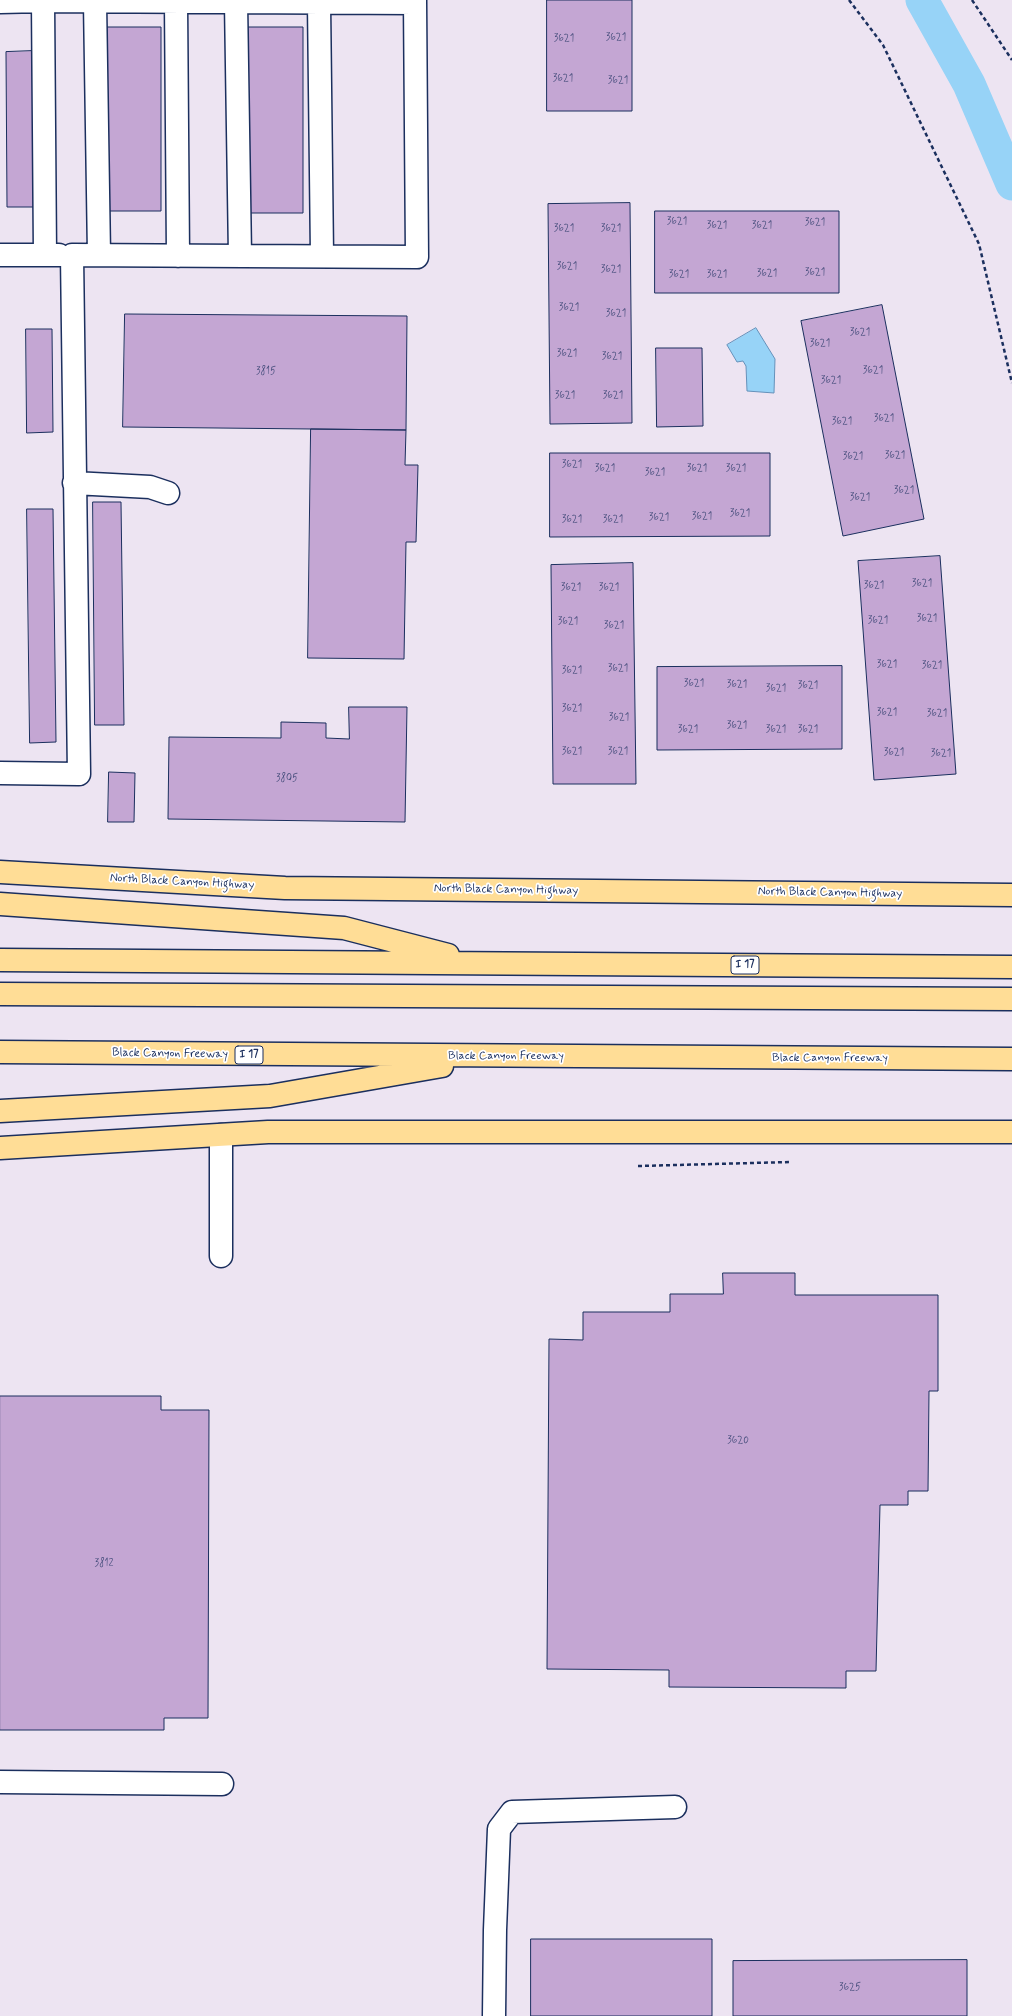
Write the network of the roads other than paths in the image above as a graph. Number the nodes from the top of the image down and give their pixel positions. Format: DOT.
graph roads {
  1 [pos="43,1"];
  2 [pos="0,2"];
  3 [pos="95,2"];
  4 [pos="176,2"];
  5 [pos="236,2"];
  6 [pos="415,2"];
  7 [pos="319,3"];
  8 [pos="0,255"];
  9 [pos="45,255"];
  10 [pos="72,255"];
  11 [pos="99,255"];
  12 [pos="178,256"];
  13 [pos="240,256"];
  14 [pos="322,256"];
  15 [pos="74,483"];
  16 [pos="168,493"];
  17 [pos="0,773"];
  18 [pos="0,872"];
  19 [pos="1012,895"];
  20 [pos="0,904"];
  21 [pos="0,960"];
  22 [pos="478,963"];
  23 [pos="1012,967"];
  24 [pos="0,994"];
  25 [pos="1012,999"];
  26 [pos="0,1052"];
  27 [pos="499,1056"];
  28 [pos="1012,1059"];
  29 [pos="0,1111"];
  30 [pos="1012,1132"];
  31 [pos="221,1135"];
  32 [pos="0,1148"];
  33 [pos="221,1256"];
  34 [pos="0,1782"];
  35 [pos="222,1784"];
  36 [pos="675,1807"];
  37 [pos="494,2016"];
  1 -- 2 [label="lane"];
  1 -- 3 [label="lane"];
  1 -- 9 [label="lane"];
  3 -- 4 [label="lane"];
  3 -- 11 [label="lane"];
  4 -- 5 [label="lane"];
  4 -- 12 [label="lane"];
  5 -- 7 [label="lane"];
  5 -- 13 [label="lane"];
  6 -- 7 [label="lane"];
  6 -- 14 [label="lane"];
  7 -- 14 [label="lane"];
  8 -- 9 [label="lane"];
  9 -- 10 [label="lane"];
  10 -- 11 [label="lane"];
  10 -- 15 [label="lane"];
  11 -- 12 [label="lane"];
  12 -- 13 [label="lane"];
  13 -- 14 [label="lane"];
  15 -- 16 [label="lane"];
  15 -- 17 [label="lane"];
  18 -- 19 [label="main road, North Black Canyon Highway"];
  20 -- 22 [label="main road"];
  21 -- 22 [label="main road, I 17"];
  22 -- 23 [label="main road, I 17"];
  24 -- 25 [label="main road"];
  26 -- 27 [label="main road, Black Canyon Freeway / I 17"];
  27 -- 28 [label="main road, Black Canyon Freeway / I 17"];
  27 -- 29 [label="main road"];
  30 -- 31 [label="main road"];
  31 -- 32 [label="main road"];
  31 -- 33 [label="lane"];
  34 -- 35 [label="lane"];
  36 -- 37 [label="lane"];
}
